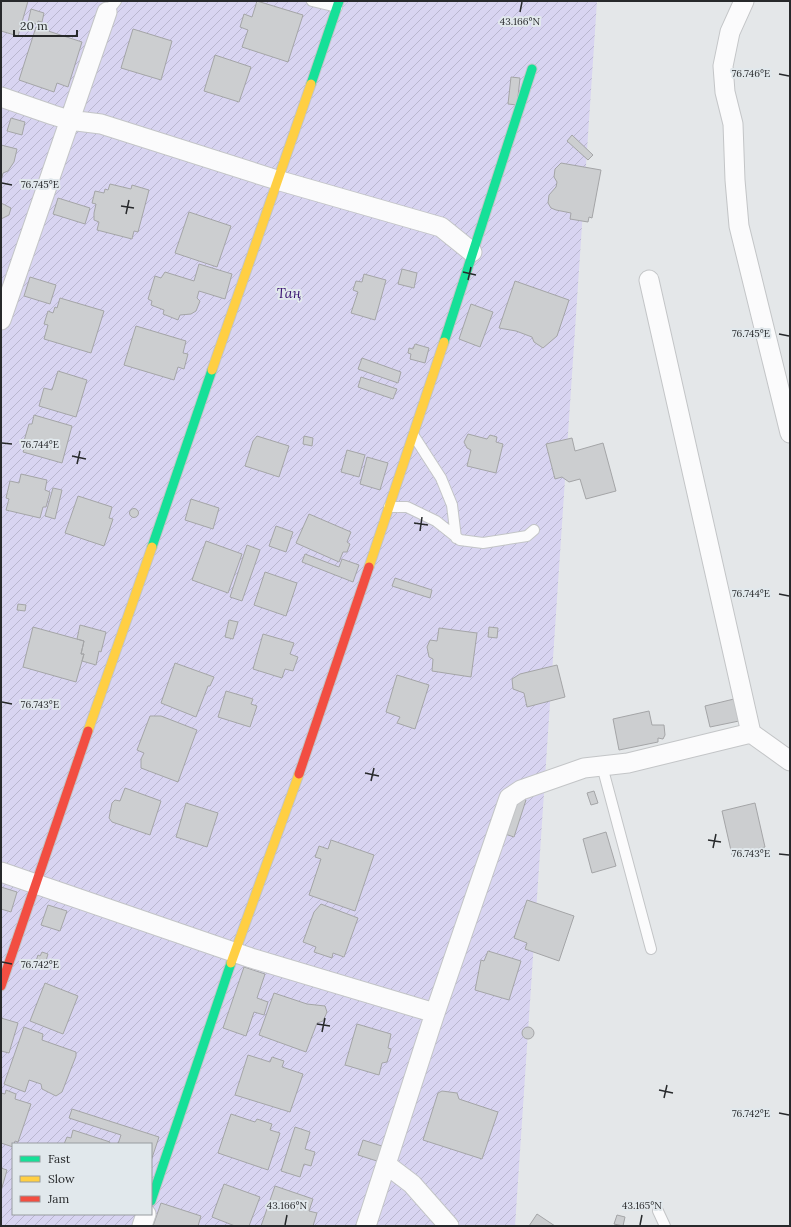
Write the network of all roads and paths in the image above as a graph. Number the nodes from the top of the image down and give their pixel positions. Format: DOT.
graph roads {
  1 [pos="312,1"];
  2 [pos="744,1"];
  3 [pos="335,3"];
  4 [pos="111,6"];
  5 [pos="532,69"];
  6 [pos="1,97"];
  7 [pos="70,120"];
  8 [pos="277,180"];
  9 [pos="472,252"];
  10 [pos="649,280"];
  11 [pos="1,320"];
  12 [pos="790,433"];
  13 [pos="414,435"];
  14 [pos="389,507"];
  15 [pos="534,530"];
  16 [pos="456,538"];
  17 [pos="751,733"];
  18 [pos="790,761"];
  19 [pos="602,766"];
  20 [pos="1,872"];
  21 [pos="35,884"];
  22 [pos="651,949"];
  23 [pos="235,951"];
  24 [pos="1,986"];
  25 [pos="435,1013"];
  26 [pos="386,1165"];
  27 [pos="152,1197"];
  28 [pos="658,1211"];
  29 [pos="146,1215"];
  30 [pos="142,1226"];
  31 [pos="366,1226"];
  32 [pos="449,1226"];
  33 [pos="665,1226"];
  1 -- 3 [label="lane"];
  2 -- 12 [label="street"];
  3 -- 8 [label="street"];
  4 -- 7 [label="street"];
  5 -- 9 [label="street"];
  6 -- 7 [label="street"];
  7 -- 8 [label="street"];
  7 -- 11 [label="street"];
  8 -- 9 [label="street"];
  8 -- 21 [label="street"];
  9 -- 13 [label="street"];
  10 -- 17 [label="street"];
  13 -- 14 [label="street"];
  13 -- 16 [label="lane"];
  14 -- 16 [label="lane"];
  14 -- 23 [label="street"];
  15 -- 16 [label="lane"];
  17 -- 18 [label="street"];
  17 -- 19 [label="street"];
  19 -- 22 [label="lane"];
  19 -- 25 [label="street"];
  20 -- 21 [label="street"];
  21 -- 23 [label="street"];
  21 -- 24 [label="street"];
  23 -- 25 [label="street"];
  23 -- 27 [label="street"];
  25 -- 26 [label="street"];
  26 -- 31 [label="street"];
  26 -- 32 [label="street"];
  28 -- 33 [label="lane"];
  29 -- 30 [label="street"];
}
